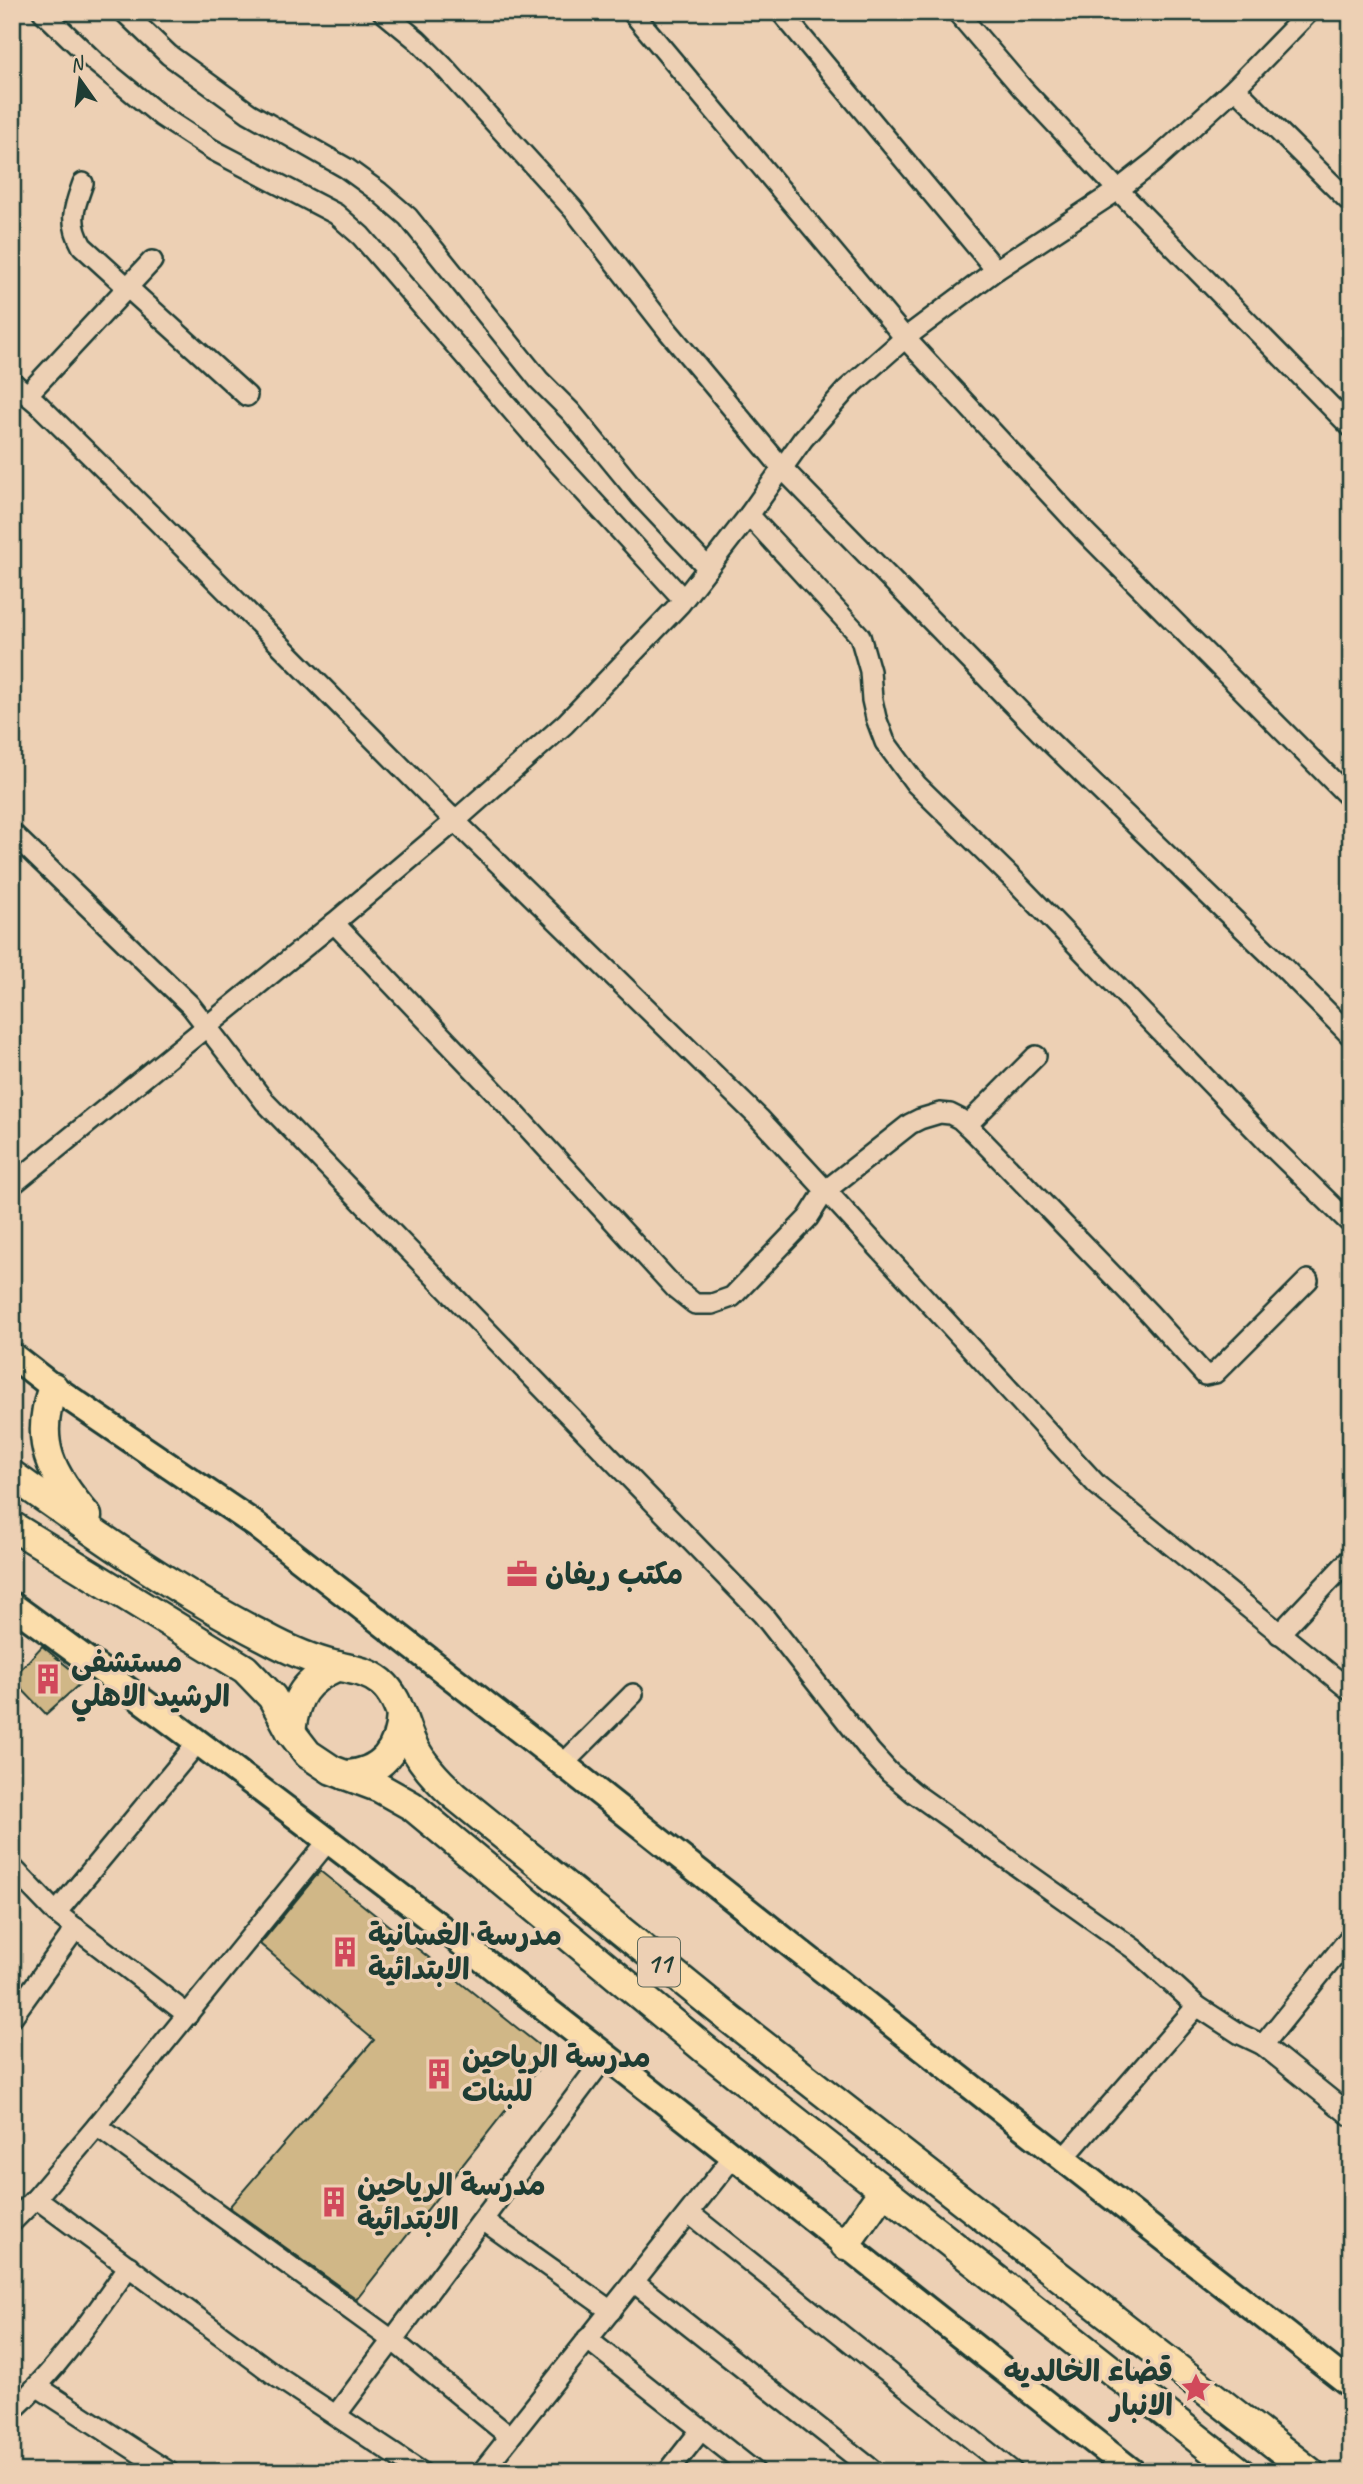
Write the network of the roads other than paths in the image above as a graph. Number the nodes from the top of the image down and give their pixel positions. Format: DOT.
graph roads {
  1 [pos="43,12"];
  2 [pos="124,12"];
  3 [pos="383,12"];
  4 [pos="632,12"];
  5 [pos="781,12"];
  6 [pos="957,12"];
  7 [pos="1309,12"];
  8 [pos="1235,88"];
  9 [pos="83,183"];
  10 [pos="1118,190"];
  11 [pos="1351,203"];
  12 [pos="152,261"];
  13 [pos="996,270"];
  14 [pos="128,287"];
  15 [pos="905,338"];
  16 [pos="20,389"];
  17 [pos="247,396"];
  18 [pos="1351,427"];
  19 [pos="782,468"];
  20 [pos="749,515"];
  21 [pos="708,568"];
  22 [pos="683,599"];
  23 [pos="1351,799"];
  24 [pos="456,821"];
  25 [pos="12,833"];
  26 [pos="334,923"];
  27 [pos="207,1025"];
  28 [pos="1351,1036"];
  29 [pos="1036,1056"];
  30 [pos="967,1125"];
  31 [pos="12,1185"];
  32 [pos="825,1191"];
  33 [pos="1351,1224"];
  34 [pos="1308,1280"];
  35 [pos="12,1355"];
  36 [pos="53,1387"];
  37 [pos="12,1475"];
  38 [pos="16,1536"];
  39 [pos="114,1547"];
  40 [pos="1351,1558"];
  41 [pos="12,1605"];
  42 [pos="1279,1634"];
  43 [pos="338,1666"];
  44 [pos="1351,1691"];
  45 [pos="633,1694"];
  46 [pos="401,1715"];
  47 [pos="291,1732"];
  48 [pos="198,1742"];
  49 [pos="563,1764"];
  50 [pos="345,1774"];
  51 [pos="328,1841"];
  52 [pos="12,1867"];
  53 [pos="56,1913"];
  54 [pos="76,1928"];
  55 [pos="1351,1936"];
  56 [pos="1197,2006"];
  57 [pos="188,2015"];
  58 [pos="12,2017"];
  59 [pos="1263,2045"];
  60 [pos="605,2057"];
  61 [pos="1351,2116"];
  62 [pos="97,2126"];
  63 [pos="733,2157"];
  64 [pos="1063,2159"];
  65 [pos="883,2191"];
  66 [pos="36,2198"];
  67 [pos="689,2213"];
  68 [pos="483,2220"];
  69 [pos="12,2222"];
  70 [pos="845,2245"];
  71 [pos="129,2266"];
  72 [pos="635,2283"];
  73 [pos="611,2311"];
  74 [pos="587,2339"];
  75 [pos="393,2340"];
  76 [pos="1351,2385"];
  77 [pos="38,2388"];
  78 [pos="12,2411"];
  79 [pos="336,2415"];
  80 [pos="701,2430"];
  81 [pos="509,2436"];
  82 [pos="169,2472"];
  83 [pos="421,2472"];
  84 [pos="482,2472"];
  85 [pos="668,2472"];
  86 [pos="755,2472"];
  87 [pos="875,2472"];
  88 [pos="1013,2472"];
  89 [pos="1133,2472"];
  90 [pos="1240,2472"];
  91 [pos="1310,2472"];
  1 -- 22 [label="street"];
  2 -- 21 [label="street"];
  3 -- 19 [label="street"];
  4 -- 15 [label="street"];
  5 -- 13 [label="street"];
  6 -- 10 [label="street"];
  7 -- 8 [label="street"];
  8 -- 10 [label="street"];
  8 -- 11 [label="street"];
  9 -- 14 [label="street"];
  10 -- 13 [label="street"];
  10 -- 18 [label="street"];
  12 -- 14 [label="street"];
  13 -- 15 [label="street"];
  14 -- 16 [label="street"];
  14 -- 17 [label="street"];
  15 -- 19 [label="street"];
  15 -- 23 [label="street"];
  16 -- 24 [label="street"];
  19 -- 20 [label="street"];
  19 -- 28 [label="street"];
  20 -- 21 [label="street"];
  20 -- 33 [label="street"];
  21 -- 22 [label="street"];
  22 -- 24 [label="street"];
  24 -- 26 [label="street"];
  24 -- 32 [label="street"];
  25 -- 27 [label="street"];
  26 -- 27 [label="street"];
  26 -- 32 [label="street"];
  27 -- 31 [label="street"];
  27 -- 56 [label="street"];
  29 -- 30 [label="street"];
  30 -- 32 [label="street"];
  30 -- 34 [label="street"];
  32 -- 42 [label="street"];
  35 -- 36 [label="main road"];
  36 -- 39 [label="highway"];
  36 -- 49 [label="main road"];
  37 -- 39 [label="highway, 11"];
  38 -- 47 [label="highway, 11"];
  39 -- 43 [label="highway, 11"];
  40 -- 42 [label="street"];
  41 -- 48 [label="main road"];
  42 -- 44 [label="street"];
  43 -- 46 [label="highway, 11"];
  43 -- 47 [label="highway"];
  45 -- 49 [label="street"];
  46 -- 50 [label="highway"];
  46 -- 91 [label="highway, 11"];
  47 -- 50 [label="highway, 11"];
  48 -- 51 [label="main road"];
  48 -- 53 [label="street"];
  49 -- 64 [label="main road"];
  50 -- 65 [label="highway, 11"];
  51 -- 57 [label="street"];
  51 -- 60 [label="main road"];
  52 -- 53 [label="street"];
  53 -- 54 [label="street"];
  54 -- 57 [label="street"];
  54 -- 58 [label="street"];
  55 -- 59 [label="street"];
  56 -- 59 [label="street"];
  56 -- 64 [label="street"];
  57 -- 62 [label="street"];
  59 -- 61 [label="street"];
  60 -- 63 [label="main road"];
  60 -- 68 [label="street"];
  62 -- 66 [label="street"];
  62 -- 75 [label="street"];
  63 -- 67 [label="street"];
  63 -- 70 [label="main road"];
  64 -- 76 [label="main road"];
  65 -- 70 [label="highway"];
  65 -- 90 [label="highway, 11"];
  66 -- 69 [label="street"];
  66 -- 71 [label="street"];
  67 -- 72 [label="street"];
  67 -- 88 [label="street"];
  68 -- 73 [label="street"];
  68 -- 75 [label="street"];
  70 -- 89 [label="main road"];
  71 -- 77 [label="street"];
  71 -- 79 [label="street"];
  72 -- 73 [label="street"];
  72 -- 87 [label="street"];
  73 -- 74 [label="street"];
  74 -- 80 [label="street"];
  74 -- 81 [label="street"];
  75 -- 79 [label="street"];
  75 -- 81 [label="street"];
  77 -- 78 [label="street"];
  77 -- 82 [label="street"];
  79 -- 83 [label="street"];
  80 -- 85 [label="street"];
  80 -- 86 [label="street"];
  81 -- 84 [label="street"];
}
